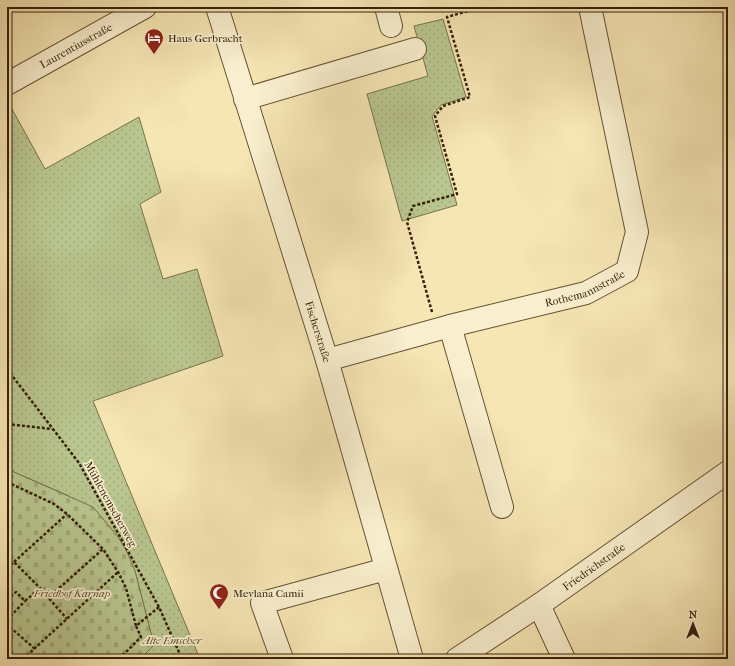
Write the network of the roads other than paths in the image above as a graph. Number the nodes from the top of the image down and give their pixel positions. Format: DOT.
graph roads {
  1 [pos="145,7"];
  2 [pos="217,7"];
  3 [pos="590,7"];
  4 [pos="415,49"];
  5 [pos="7,84"];
  6 [pos="245,99"];
  7 [pos="443,328"];
  8 [pos="327,360"];
  9 [pos="728,472"];
  10 [pos="502,507"];
  11 [pos="386,569"];
  12 [pos="539,606"];
  13 [pos="282,659"];
  14 [pos="412,659"];
  15 [pos="457,659"];
  16 [pos="564,659"];
  1 -- 5 [label="street, Laurentiusstraße"];
  2 -- 6 [label="street, Fischerstraße"];
  3 -- 7 [label="street, Rothemannstraße"];
  4 -- 6 [label="street"];
  6 -- 8 [label="street, Fischerstraße"];
  7 -- 8 [label="street, Rothemannstraße"];
  7 -- 10 [label="street"];
  8 -- 11 [label="street, Fischerstraße"];
  9 -- 12 [label="street, Friedrichstraße"];
  11 -- 13 [label="street"];
  11 -- 14 [label="street, Fischerstraße"];
  12 -- 15 [label="street, Friedrichstraße"];
  12 -- 16 [label="street"];
}
